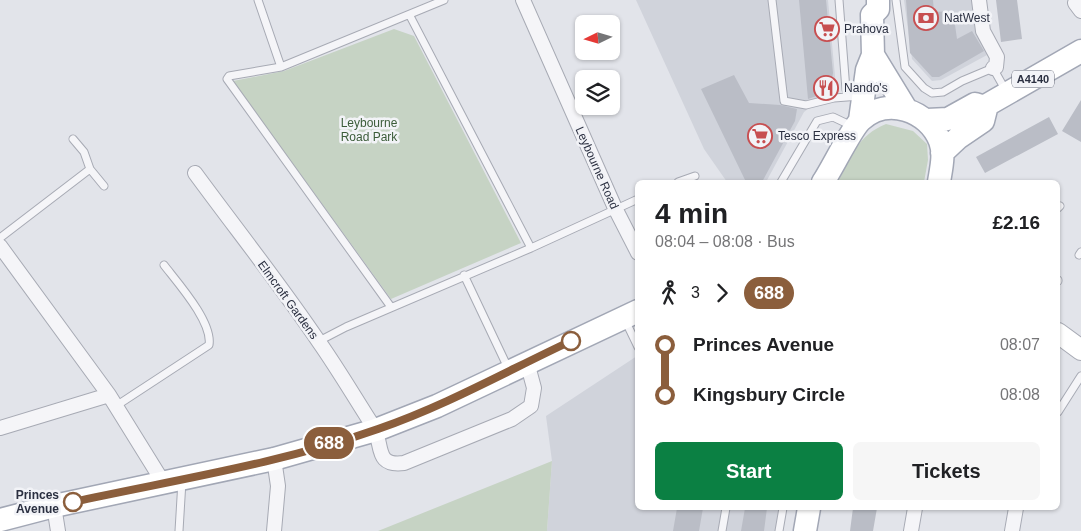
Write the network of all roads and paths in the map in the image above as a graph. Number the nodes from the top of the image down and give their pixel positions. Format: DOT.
graph roads {
  1 [pos="258,0"];
  2 [pos="444,0"];
  3 [pos="523,0"];
  4 [pos="772,0"];
  5 [pos="839,0"];
  6 [pos="896,0"];
  7 [pos="979,0"];
  8 [pos="871,5"];
  9 [pos="410,16"];
  10 [pos="1081,51"];
  11 [pos="873,54"];
  12 [pos="281,67"];
  13 [pos="994,68"];
  14 [pos="1008,93"];
  15 [pos="858,96"];
  16 [pos="986,107"];
  17 [pos="906,109"];
  18 [pos="927,120"];
  19 [pos="858,124"];
  20 [pos="73,139"];
  21 [pos="942,153"];
  22 [pos="90,169"];
  23 [pos="194,173"];
  24 [pos="696,176"];
  25 [pos="684,180"];
  26 [pos="782,180"];
  27 [pos="824,180"];
  28 [pos="939,180"];
  29 [pos="104,186"];
  30 [pos="635,200"];
  31 [pos="615,208"];
  32 [pos="0,238"];
  33 [pos="0,246"];
  34 [pos="635,247"];
  35 [pos="531,248"];
  36 [pos="164,265"];
  37 [pos="464,275"];
  38 [pos="391,307"];
  39 [pos="631,314"];
  40 [pos="635,333"];
  41 [pos="1060,334"];
  42 [pos="319,341"];
  43 [pos="1081,350"];
  44 [pos="518,366"];
  45 [pos="1081,376"];
  46 [pos="112,401"];
  47 [pos="1060,409"];
  48 [pos="0,428"];
  49 [pos="376,430"];
  50 [pos="274,459"];
  51 [pos="172,481"];
  52 [pos="54,506"];
  53 [pos="726,510"];
  54 [pos="783,510"];
  55 [pos="809,510"];
  56 [pos="915,510"];
  57 [pos="1016,510"];
  58 [pos="0,520"];
  59 [pos="58,531"];
  60 [pos="179,531"];
  61 [pos="274,531"];
  62 [pos="722,531"];
  63 [pos="779,531"];
  64 [pos="805,531"];
  65 [pos="911,531"];
  66 [pos="1012,531"];
  1 -- 12 [label="lane"];
  2 -- 9 [label="lane"];
  3 -- 31 [label="street, Leybourne Road"];
  4 -- 15 [label="lane"];
  5 -- 15 [label="lane"];
  6 -- 13 [label="lane"];
  7 -- 13 [label="street"];
  8 -- 11 [label="main road"];
  9 -- 12 [label="lane"];
  9 -- 35 [label="lane"];
  10 -- 14 [label="main road, A4140"];
  11 -- 15 [label="main road"];
  11 -- 17 [label="main road"];
  12 -- 38 [label="lane"];
  13 -- 14 [label="lane"];
  14 -- 16 [label="main road, A4140"];
  15 -- 19 [label="main road"];
  16 -- 18 [label="main road, A4140"];
  16 -- 21 [label="main road, A4140"];
  17 -- 18 [label="main road"];
  17 -- 19 [label="main road"];
  18 -- 21 [label="main road"];
  19 -- 26 [label="lane"];
  19 -- 27 [label="main road"];
  20 -- 22 [label="lane"];
  21 -- 28 [label="main road"];
  22 -- 29 [label="lane"];
  22 -- 32 [label="lane"];
  23 -- 42 [label="street, Elmcroft Gardens"];
  24 -- 25 [label="lane"];
  30 -- 31 [label="lane"];
  31 -- 34 [label="street, Leybourne Road"];
  31 -- 35 [label="lane"];
  33 -- 46 [label="street"];
  35 -- 37 [label="lane"];
  36 -- 46 [label="lane"];
  37 -- 38 [label="lane"];
  37 -- 44 [label="lane"];
  38 -- 42 [label="lane"];
  39 -- 40 [label="lane"];
  39 -- 44 [label="main road"];
  41 -- 43 [label="street"];
  42 -- 49 [label="street, Elmcroft Gardens"];
  44 -- 49 [label="main road"];
  44 -- 49 [label="street, Elmcroft Gardens"];
  45 -- 47 [label="lane"];
  46 -- 48 [label="street"];
  46 -- 51 [label="street"];
  49 -- 50 [label="main road"];
  50 -- 51 [label="main road"];
  50 -- 61 [label="street"];
  51 -- 52 [label="main road"];
  51 -- 60 [label="lane"];
  52 -- 58 [label="main road"];
  52 -- 59 [label="street"];
  53 -- 62 [label="lane"];
  54 -- 63 [label="lane"];
  55 -- 64 [label="main road"];
  56 -- 65 [label="street"];
  57 -- 66 [label="street"];
}
